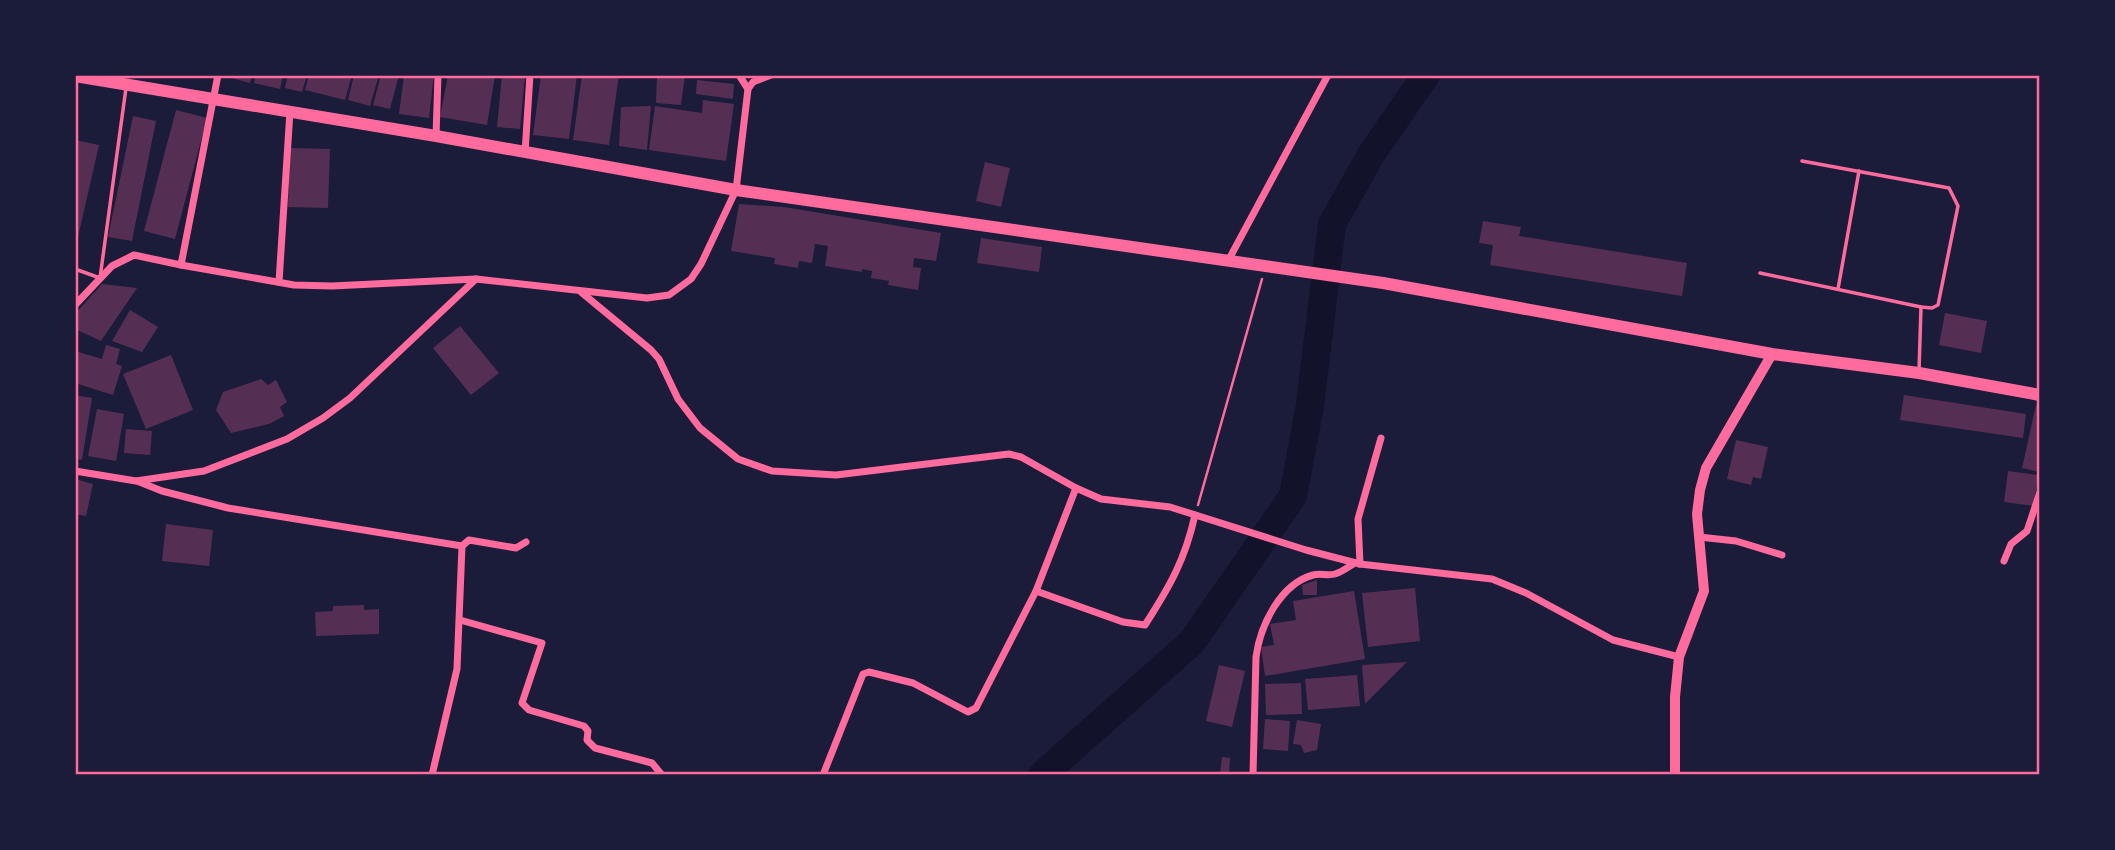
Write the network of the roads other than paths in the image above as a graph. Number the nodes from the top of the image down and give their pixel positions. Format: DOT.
graph roads {
  1 [pos="218,75"];
  2 [pos="438,75"];
  3 [pos="530,75"];
  4 [pos="739,75"];
  5 [pos="771,75"];
  6 [pos="1328,75"];
  7 [pos="75,76"];
  8 [pos="127,85"];
  9 [pos="748,89"];
  10 [pos="213,99"];
  11 [pos="290,111"];
  12 [pos="436,136"];
  13 [pos="525,152"];
  14 [pos="1802,161"];
  15 [pos="1859,171"];
  16 [pos="736,190"];
  17 [pos="1228,261"];
  18 [pos="181,265"];
  19 [pos="75,270"];
  20 [pos="1760,273"];
  21 [pos="100,278"];
  22 [pos="477,279"];
  23 [pos="279,282"];
  24 [pos="1838,289"];
  25 [pos="581,292"];
  26 [pos="75,305"];
  27 [pos="1922,307"];
  28 [pos="1772,354"];
  29 [pos="1919,373"];
  30 [pos="2040,395"];
  31 [pos="1381,438"];
  32 [pos="75,471"];
  33 [pos="136,481"];
  34 [pos="1076,488"];
  35 [pos="2040,492"];
  36 [pos="1195,514"];
  37 [pos="1699,537"];
  38 [pos="526,542"];
  39 [pos="462,546"];
  40 [pos="1782,555"];
  41 [pos="2004,561"];
  42 [pos="1358,564"];
  43 [pos="1036,591"];
  44 [pos="460,620"];
  45 [pos="1679,657"];
  46 [pos="432,775"];
  47 [pos="662,775"];
  48 [pos="823,775"];
  49 [pos="1253,775"];
  50 [pos="1675,775"];
  1 -- 10 [label="street"];
  2 -- 12 [label="street"];
  3 -- 13 [label="street"];
  4 -- 9 [label="street"];
  5 -- 9 [label="street"];
  6 -- 17 [label="street"];
  7 -- 8 [label="main road"];
  8 -- 10 [label="main road"];
  8 -- 21 [label="lane"];
  9 -- 16 [label="street"];
  10 -- 11 [label="main road"];
  10 -- 18 [label="street"];
  11 -- 12 [label="main road"];
  11 -- 23 [label="street"];
  12 -- 13 [label="main road"];
  13 -- 16 [label="main road"];
  14 -- 15 [label="lane"];
  15 -- 24 [label="lane"];
  15 -- 27 [label="lane"];
  16 -- 17 [label="main road"];
  16 -- 25 [label="street"];
  17 -- 28 [label="main road"];
  18 -- 21 [label="street"];
  18 -- 23 [label="street"];
  19 -- 21 [label="lane"];
  20 -- 24 [label="lane"];
  21 -- 26 [label="street"];
  22 -- 23 [label="street"];
  22 -- 25 [label="street"];
  22 -- 33 [label="street"];
  24 -- 27 [label="lane"];
  25 -- 34 [label="street"];
  27 -- 29 [label="lane"];
  28 -- 29 [label="main road"];
  28 -- 37 [label="street"];
  29 -- 30 [label="main road"];
  31 -- 42 [label="street"];
  32 -- 33 [label="street"];
  33 -- 39 [label="street"];
  34 -- 36 [label="street"];
  34 -- 43 [label="street"];
  35 -- 41 [label="street"];
  36 -- 42 [label="street"];
  36 -- 43 [label="street"];
  37 -- 40 [label="street"];
  37 -- 45 [label="street"];
  38 -- 39 [label="street"];
  39 -- 44 [label="street"];
  42 -- 45 [label="street"];
  42 -- 49 [label="street"];
  43 -- 48 [label="street"];
  44 -- 46 [label="street"];
  44 -- 47 [label="street"];
  45 -- 50 [label="street"];
}
